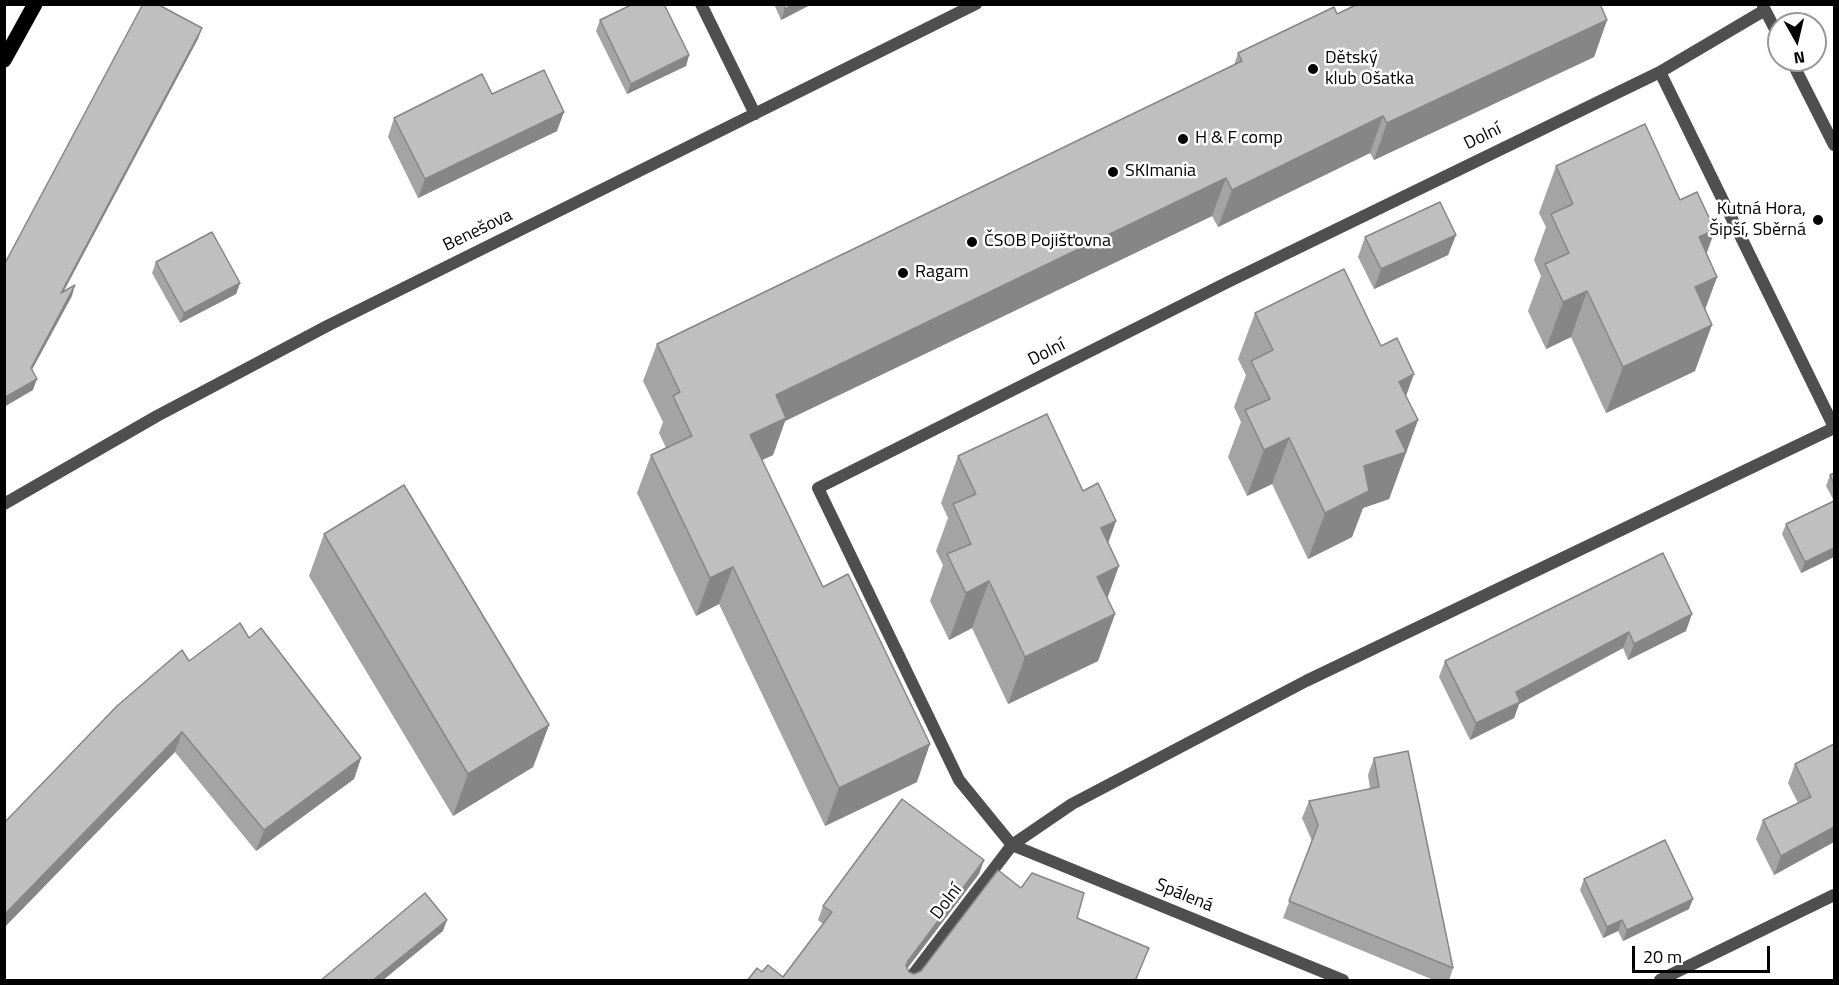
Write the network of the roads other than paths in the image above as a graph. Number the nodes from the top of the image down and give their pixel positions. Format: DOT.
graph roads {
  1 [pos="35,4"];
  2 [pos="701,4"];
  3 [pos="976,4"];
  4 [pos="1764,8"];
  5 [pos="4,60"];
  6 [pos="1660,72"];
  7 [pos="1797,72"];
  8 [pos="755,114"];
  9 [pos="1834,145"];
  10 [pos="1834,428"];
  11 [pos="4,504"];
  12 [pos="1012,845"];
  13 [pos="1834,895"];
  14 [pos="909,981"];
  15 [pos="1343,981"];
  16 [pos="1660,981"];
  1 -- 5 [label="main road"];
  2 -- 8 [label="street"];
  3 -- 8 [label="street, Benešova"];
  4 -- 6 [label="street, Dolní"];
  6 -- 10 [label="street, Dolní"];
  6 -- 12 [label="street, Dolní"];
  7 -- 9 [label="street"];
  8 -- 11 [label="street, Benešova"];
  10 -- 12 [label="street, Dolní"];
  12 -- 14 [label="street, Dolní"];
  12 -- 15 [label="street, Spálená"];
  13 -- 16 [label="street"];
}
